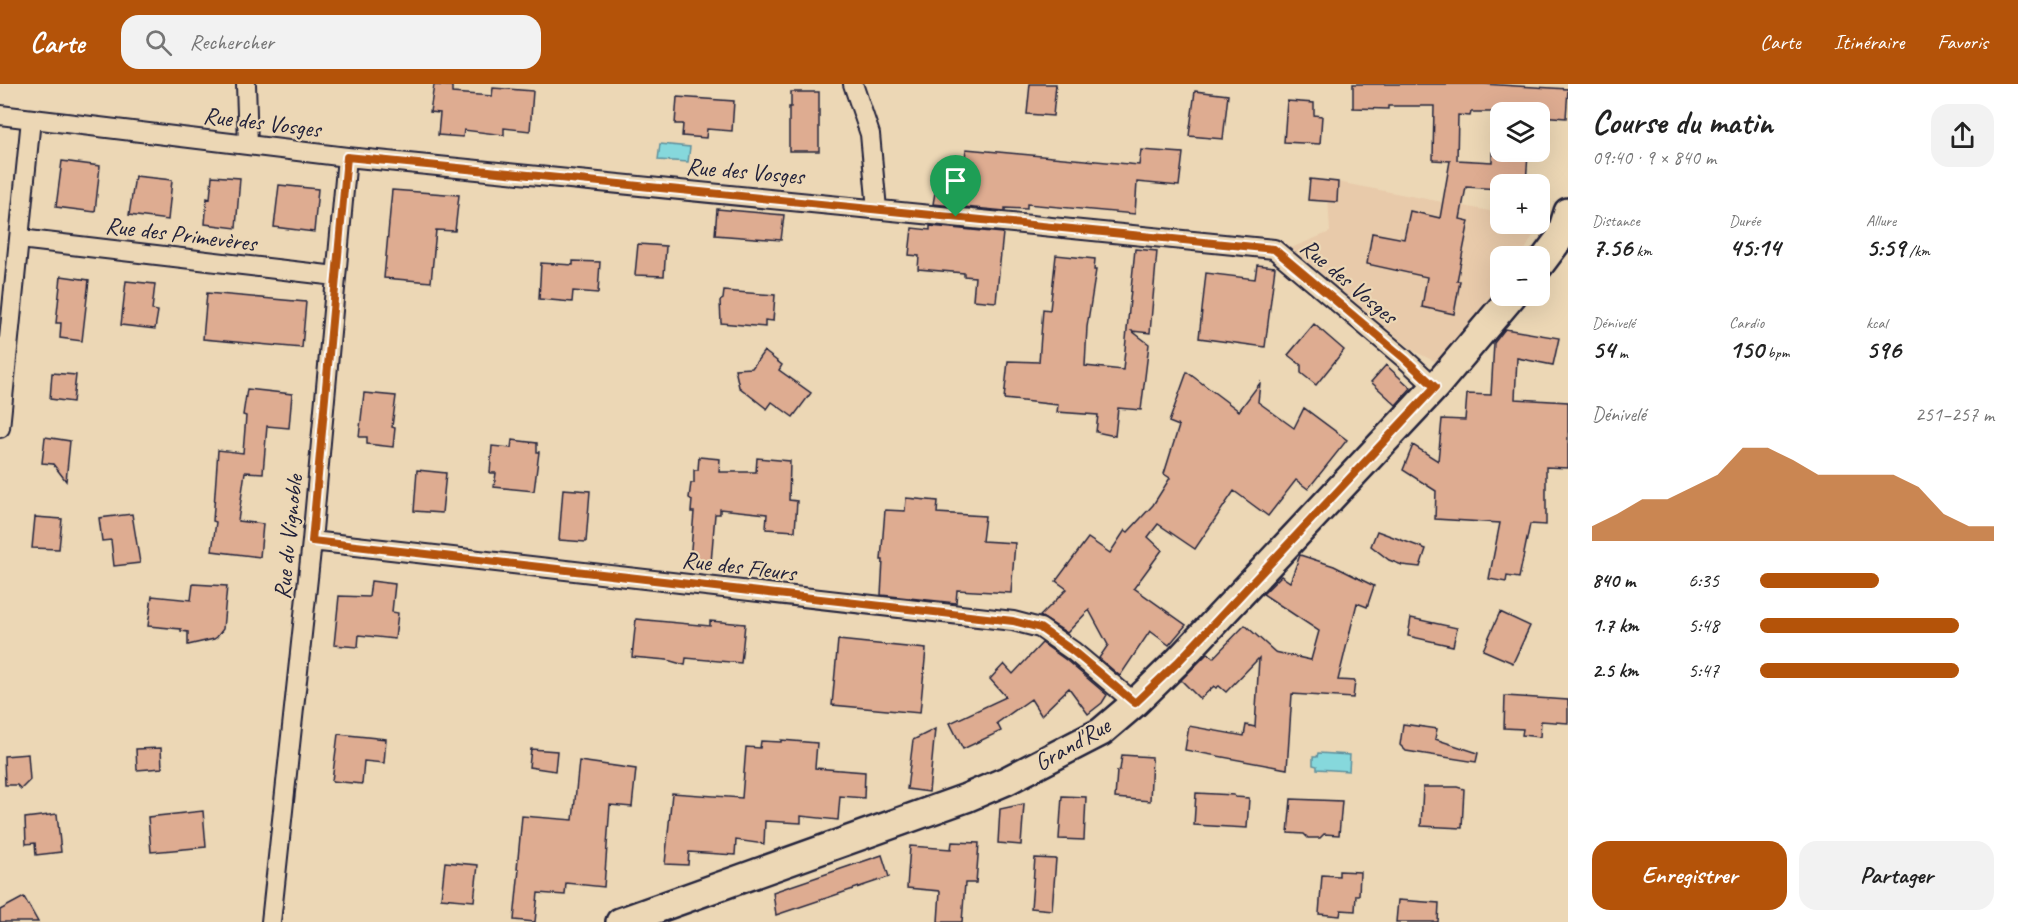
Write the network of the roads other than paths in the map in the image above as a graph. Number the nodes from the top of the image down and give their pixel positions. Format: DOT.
graph roads {
  1 [pos="246,84"];
  2 [pos="853,84"];
  3 [pos="0,115"];
  4 [pos="31,119"];
  5 [pos="248,144"];
  6 [pos="347,157"];
  7 [pos="877,209"];
  8 [pos="1568,212"];
  9 [pos="20,239"];
  10 [pos="1565,241"];
  11 [pos="1550,255"];
  12 [pos="336,276"];
  13 [pos="1504,306"];
  14 [pos="1435,387"];
  15 [pos="0,428"];
  16 [pos="312,541"];
  17 [pos="1135,703"];
  18 [pos="271,922"];
  19 [pos="620,922"];
  1 -- 5 [label="street"];
  2 -- 7 [label="street"];
  3 -- 4 [label="street, Rue des Vosges"];
  4 -- 5 [label="street, Rue des Vosges"];
  4 -- 9 [label="street"];
  5 -- 6 [label="street, Rue des Vosges"];
  6 -- 7 [label="street, Rue des Vosges"];
  6 -- 12 [label="street, Rue du Vignoble"];
  7 -- 14 [label="street, Rue des Vosges"];
  8 -- 10 [label="street"];
  9 -- 12 [label="street, Rue des Primevères"];
  9 -- 15 [label="street"];
  10 -- 11 [label="street"];
  12 -- 16 [label="street, Rue du Vignoble"];
  13 -- 14 [label="street, Grand'Rue"];
  14 -- 17 [label="street, Grand'Rue"];
  16 -- 17 [label="street, Rue des Fleurs"];
  16 -- 18 [label="street, Rue du Vignoble"];
  17 -- 19 [label="street, Grand'Rue"];
}
